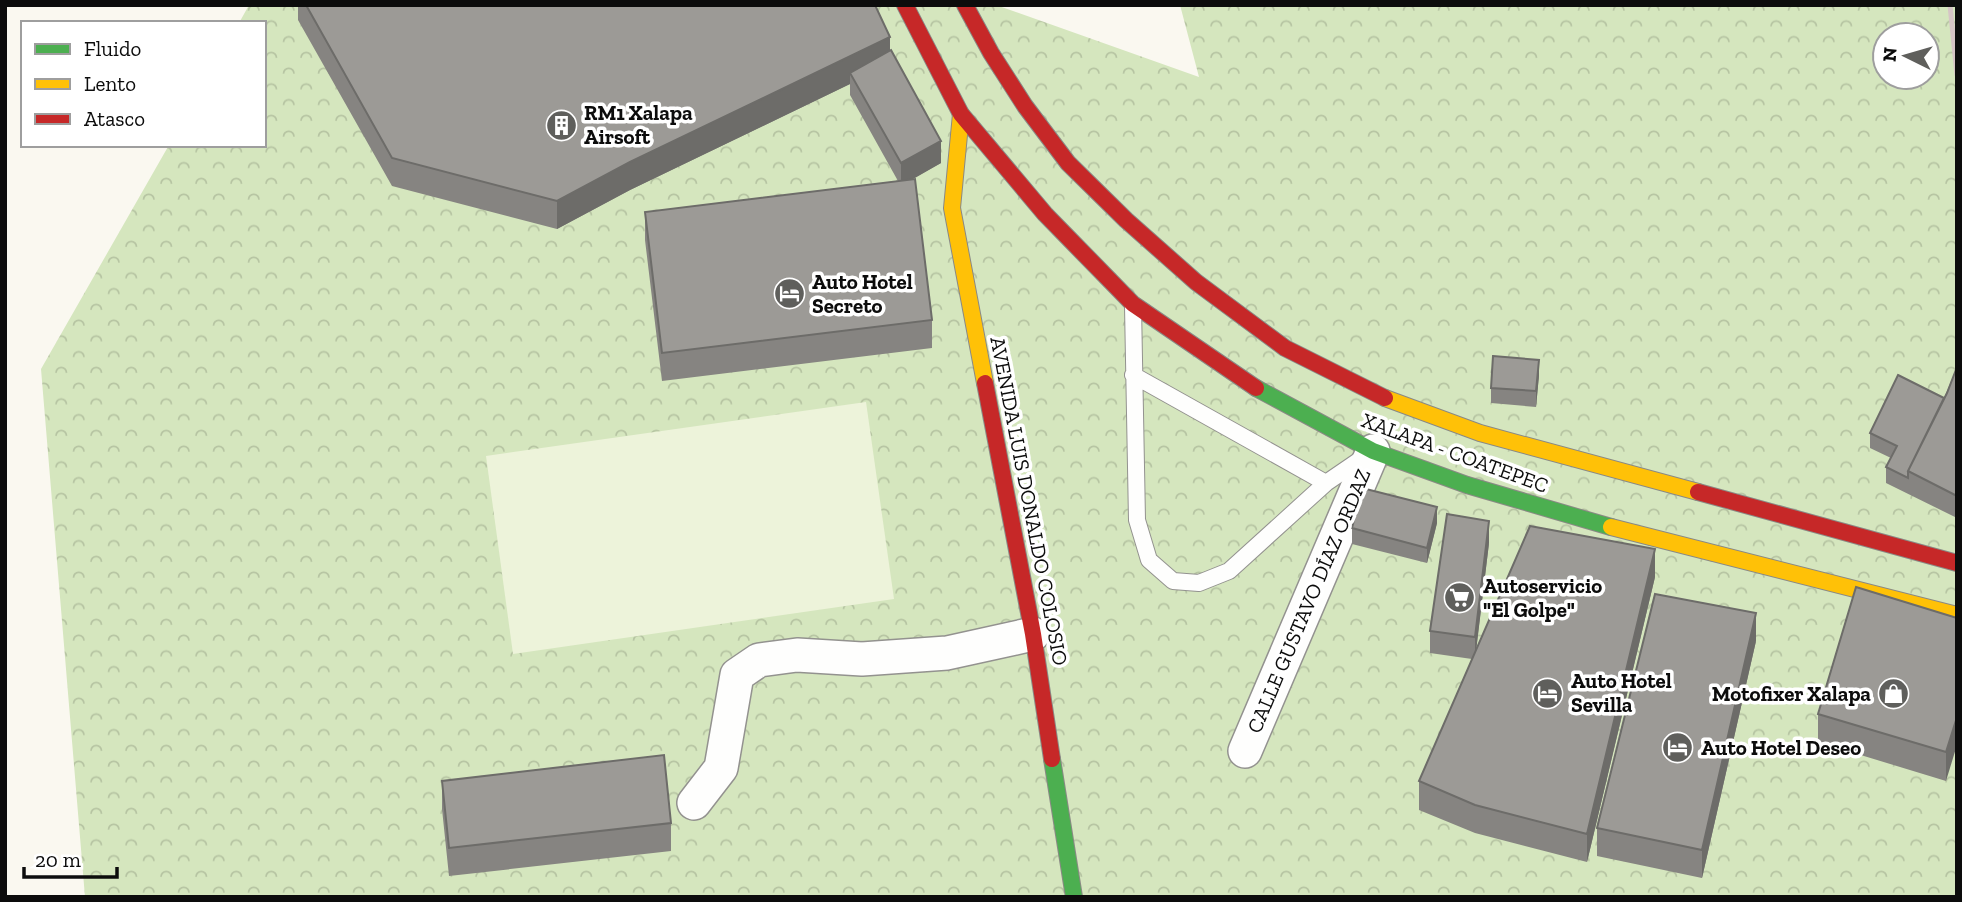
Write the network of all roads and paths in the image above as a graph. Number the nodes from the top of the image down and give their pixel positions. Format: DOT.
graph roads {
  1 [pos="905,5"];
  2 [pos="965,5"];
  3 [pos="961,114"];
  4 [pos="1133,304"];
  5 [pos="1133,375"];
  6 [pos="1373,451"];
  7 [pos="1326,483"];
  8 [pos="1957,563"];
  9 [pos="1957,615"];
  10 [pos="1033,634"];
  11 [pos="1245,751"];
  12 [pos="694,803"];
  13 [pos="1074,897"];
  1 -- 3 [label="main road, XALAPA - COATEPEC"];
  2 -- 8 [label="main road, XALAPA - COATEPEC"];
  3 -- 4 [label="main road, XALAPA - COATEPEC"];
  3 -- 10 [label="main road, AVENIDA LUIS DONALDO COLOSIO"];
  4 -- 5 [label="lane"];
  4 -- 6 [label="main road, XALAPA - COATEPEC"];
  5 -- 7 [label="lane"];
  5 -- 7 [label="lane"];
  6 -- 7 [label="lane"];
  6 -- 9 [label="main road, XALAPA - COATEPEC"];
  6 -- 11 [label="street, CALLE GUSTAVO DÍAZ ORDAZ"];
  10 -- 12 [label="street"];
  10 -- 13 [label="main road, AVENIDA LUIS DONALDO COLOSIO"];
}
